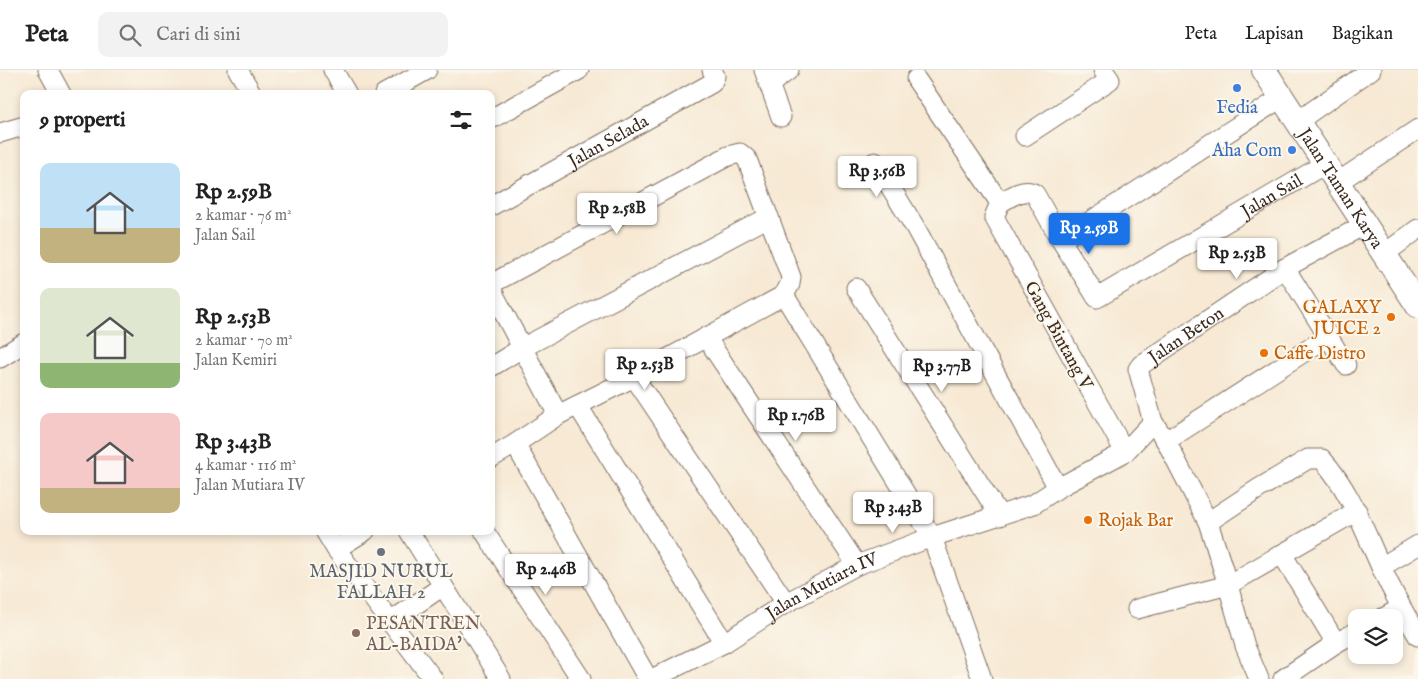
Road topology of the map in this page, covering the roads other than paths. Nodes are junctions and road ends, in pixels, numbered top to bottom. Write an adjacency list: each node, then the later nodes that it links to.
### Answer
1 (48, 70): 13 (street)
2 (238, 70): 14 (street)
3 (333, 70): 15 (street)
4 (425, 70): 16 (street)
5 (579, 70): 18 (street)
6 (712, 70): 27 (street, Jalan Selada)
7 (789, 70): 11 (street)
8 (1103, 70): 24 (street)
9 (1264, 70): 17 (street, Jalan Taman Karya)
10 (1371, 70): 20 (street)
11 (767, 77): 19 (street)
12 (916, 79): 28 (street, Gang Bintang V)
13 (59, 90)
14 (250, 90)
15 (345, 90)
16 (391, 90)
17 (1281, 98): 20 (street, Jalan Taman Karya); 32 (street)
18 (495, 117)
19 (781, 117)
20 (1298, 121): 26 (street, Jalan Taman Karya)
21 (20, 127): 23 (street)
22 (1418, 129): 26 (street, Jalan Sail)
23 (0, 133)
24 (1024, 136)
25 (875, 162): 55 (street)
26 (1332, 173): 30 (street, Jalan Taman Karya); 32 (street, Jalan Sail)
27 (495, 204)
28 (997, 210): 32 (street); 53 (street, Gang Bintang V)
29 (768, 216): 35 (street); 37 (street); 43 (street)
30 (1364, 225): 33 (street, Jalan Taman Karya); 34 (street, Jalan Beton)
31 (1418, 229): 33 (street)
32 (1059, 237)
33 (1383, 255): 39 (street, Jalan Taman Karya)
34 (1285, 268): 40 (street); 50 (street, Jalan Beton)
35 (495, 282)
36 (856, 288): 57 (street)
37 (784, 295): 41 (street); 63 (street)
38 (495, 297): 43 (street)
39 (1418, 306)
40 (1329, 336): 46 (street); 51 (street)
41 (706, 337): 47 (street); 67 (street)
42 (20, 346): 44 (street)
43 (522, 348): 45 (street); 49 (street)
44 (0, 358)
45 (495, 365)
46 (1346, 365)
47 (634, 377): 48 (street); 71 (street)
48 (578, 406): 49 (street); 77 (street)
49 (558, 415): 52 (street)
50 (1153, 422): 51 (street); 53 (street, Jalan Mutiara IV)
51 (1166, 441): 58 (street)
52 (515, 444): 54 (street); 82 (street)
53 (1124, 452): 55 (street, Jalan Mutiara IV)
54 (495, 456)
55 (1058, 488): 57 (street, Jalan Mutiara IV)
56 (1357, 511): 58 (street); 66 (street); 68 (street)
57 (1000, 516): 63 (street, Jalan Mutiara IV)
58 (1208, 522): 69 (street)
59 (328, 535): 65 (street)
60 (359, 535): 65 (street)
61 (411, 535): 70 (street)
62 (487, 535): 81 (street)
63 (932, 537): 67 (street, Jalan Mutiara IV); 84 (street)
64 (1418, 545): 68 (street)
65 (336, 549): 74 (street)
66 (1282, 554): 69 (street); 78 (street)
67 (857, 566): 71 (street, Jalan Mutiara IV)
68 (1381, 567): 72 (street)
69 (1228, 585): 73 (street); 85 (street)
70 (443, 586): 74 (street); 80 (street)
71 (786, 604): 77 (street, Jalan Mutiara IV)
72 (1401, 608): 76 (street)
73 (1137, 609)
74 (390, 622): 79 (street)
75 (1348, 636): 78 (street)
76 (1418, 636)
77 (724, 643): 83 (street, Jalan Mutiara IV)
78 (1336, 643): 86 (street)
79 (433, 679)
80 (501, 679)
81 (581, 679)
82 (648, 679)
83 (652, 679)
84 (982, 679)
85 (1260, 679)
86 (1283, 679)

